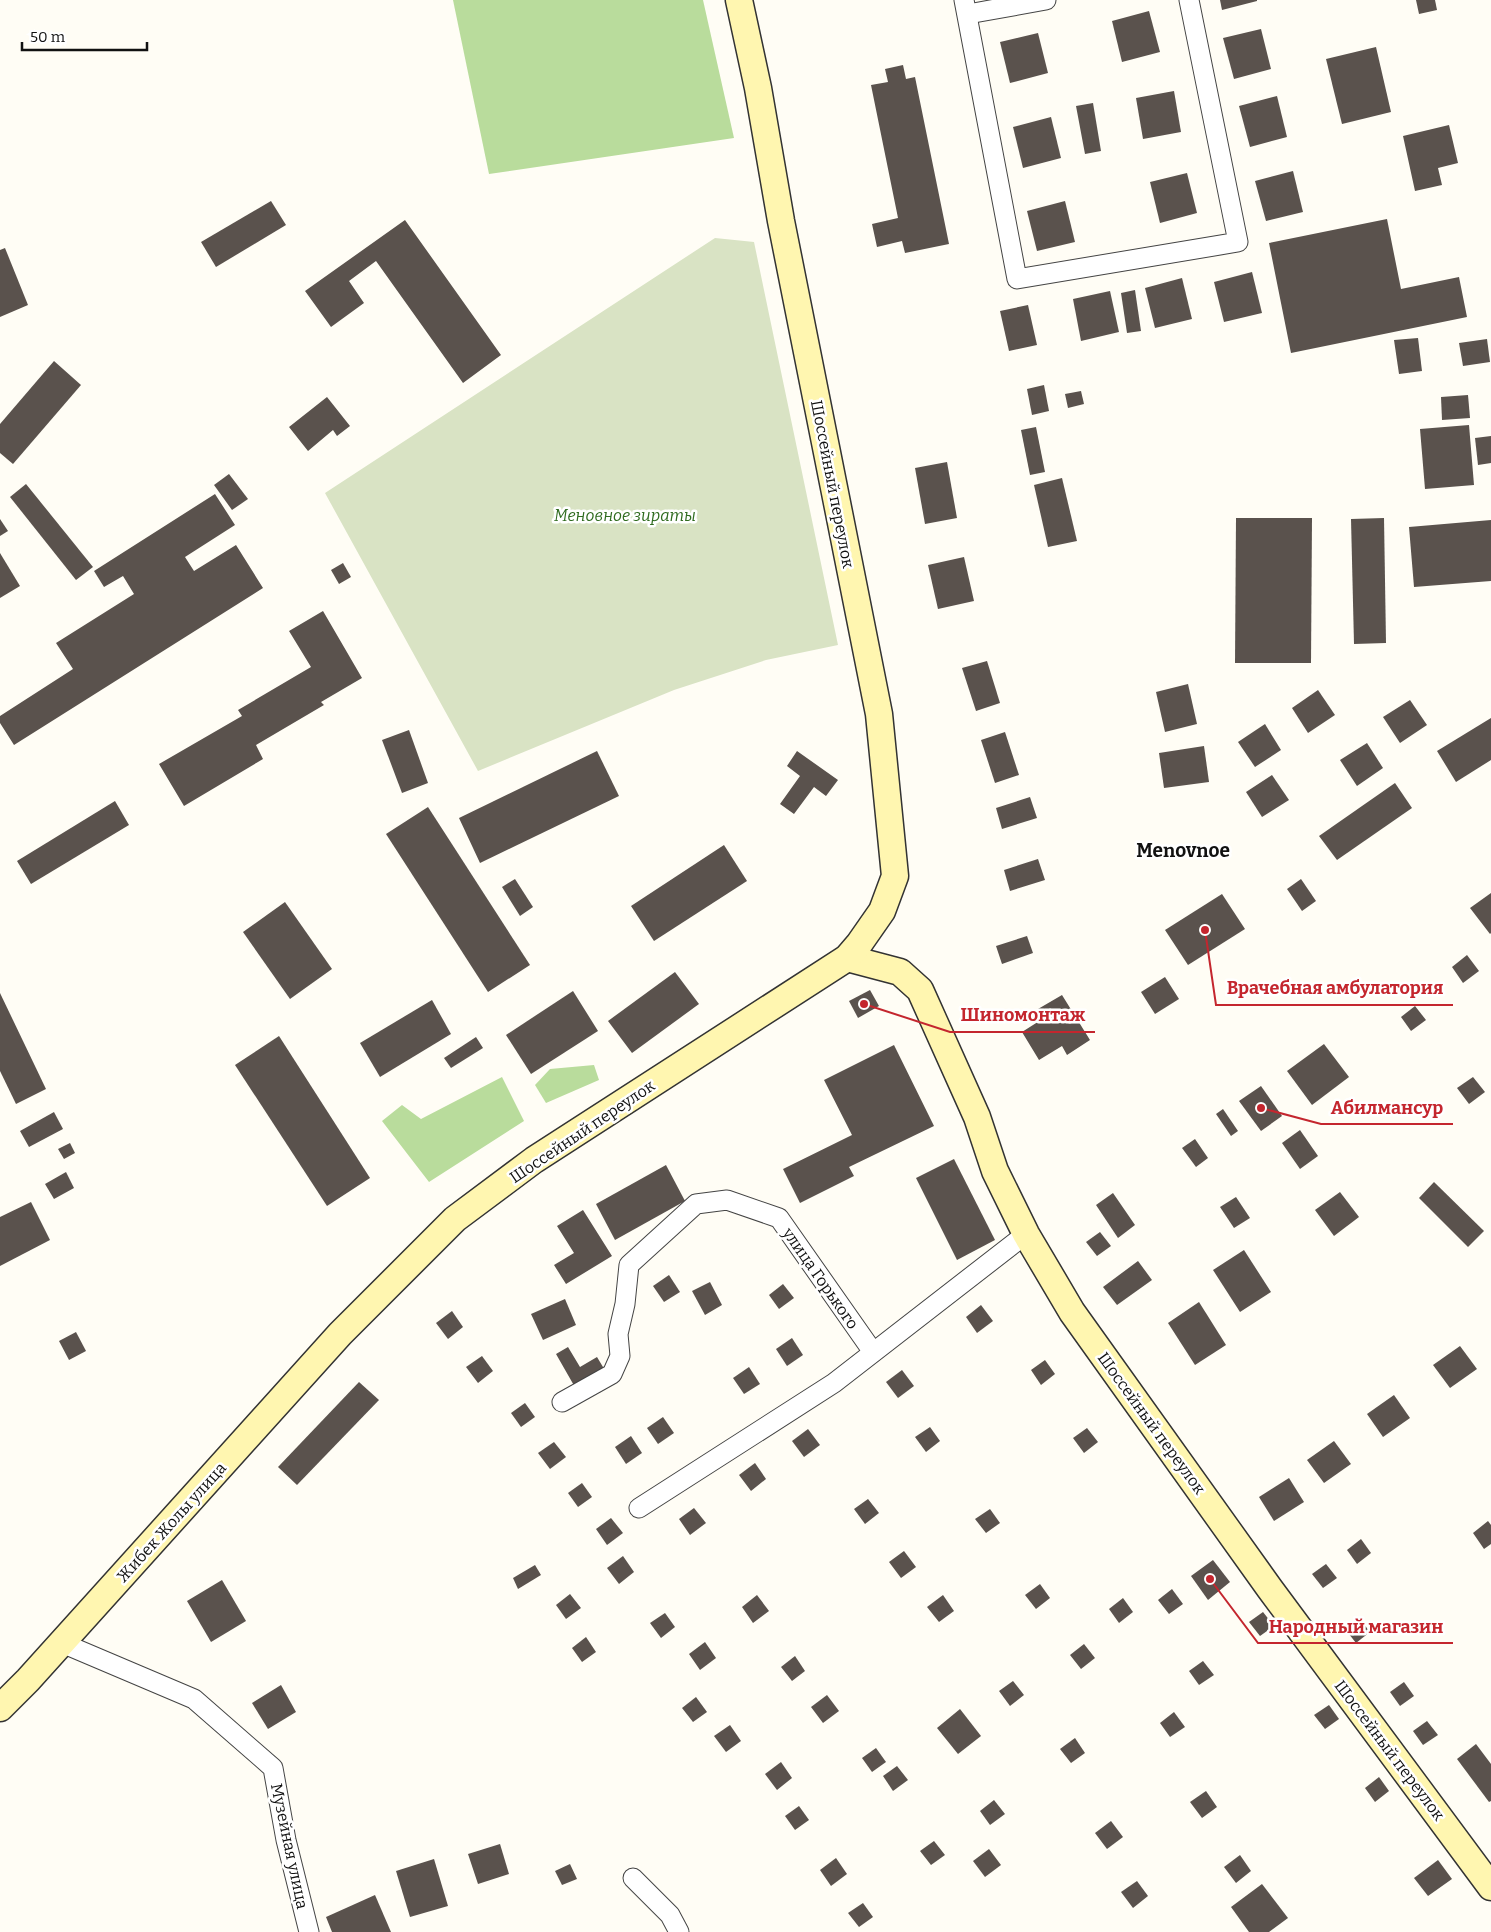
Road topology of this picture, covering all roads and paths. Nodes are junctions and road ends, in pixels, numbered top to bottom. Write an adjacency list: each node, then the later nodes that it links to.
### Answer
1 (739, 0): 5 (main road, Шоссейный переулок)
2 (1046, 0): 4 (street)
3 (1189, 0): 4 (street)
4 (966, 7)
5 (847, 958): 6 (main road, Шоссейный переулок); 7 (main road, Шоссейный переулок)
6 (1026, 1234): 8 (street); 14 (main road, Шоссейный переулок)
7 (340, 1334): 11 (main road, Жибек Жолы улица)
8 (873, 1352): 9 (street, улица Горького); 10 (street)
9 (562, 1402)
10 (639, 1508)
11 (62, 1643): 12 (main road, Жибек Жолы улица); 15 (street, Музейная улица)
12 (0, 1708)
13 (632, 1878): 16 (street)
14 (1491, 1887)
15 (309, 1932)
16 (679, 1932)

